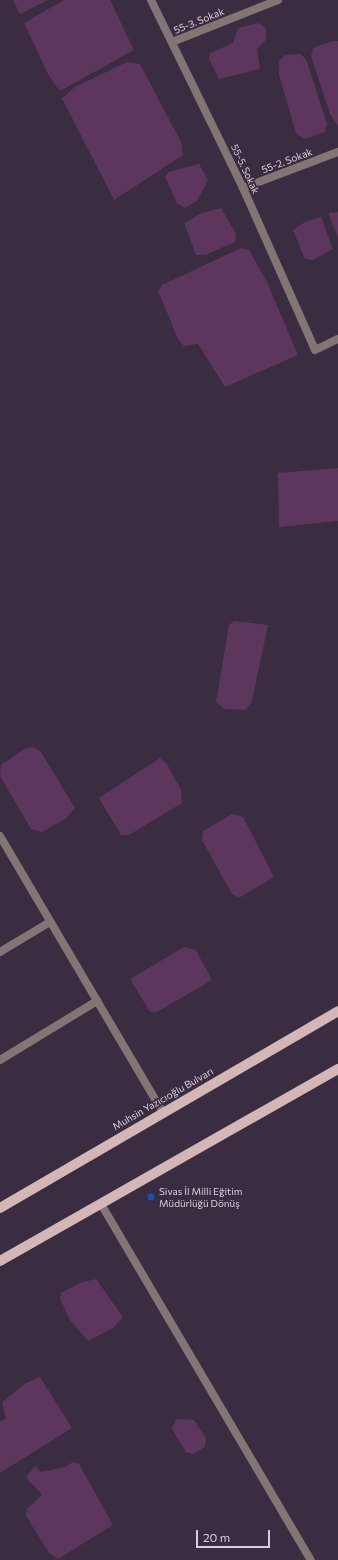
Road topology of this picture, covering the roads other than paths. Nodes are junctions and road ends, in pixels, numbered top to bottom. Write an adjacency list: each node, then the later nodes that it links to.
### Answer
1 (151, 0): 3 (street, 55-5. Sokak)
2 (278, 0): 3 (street, 55-3. Sokak)
3 (172, 42): 5 (street, 55-5. Sokak)
4 (338, 152): 5 (street, 55-2. Sokak)
5 (243, 188): 6 (street, 55-5. Sokak)
6 (338, 339)
7 (0, 836): 8 (street)
8 (50, 922): 9 (street); 10 (street)
9 (0, 952)
10 (97, 1001): 12 (street); 14 (street)
11 (338, 1011): 14 (main road, Muhsin Yazıcıoğlu Bulvarı)
12 (0, 1060)
13 (338, 1069): 15 (main road)
14 (163, 1112): 16 (main road, Muhsin Yazıcıoğlu Bulvarı)
15 (101, 1204): 17 (main road); 18 (street)
16 (0, 1208)
17 (0, 1261)
18 (311, 1560)

